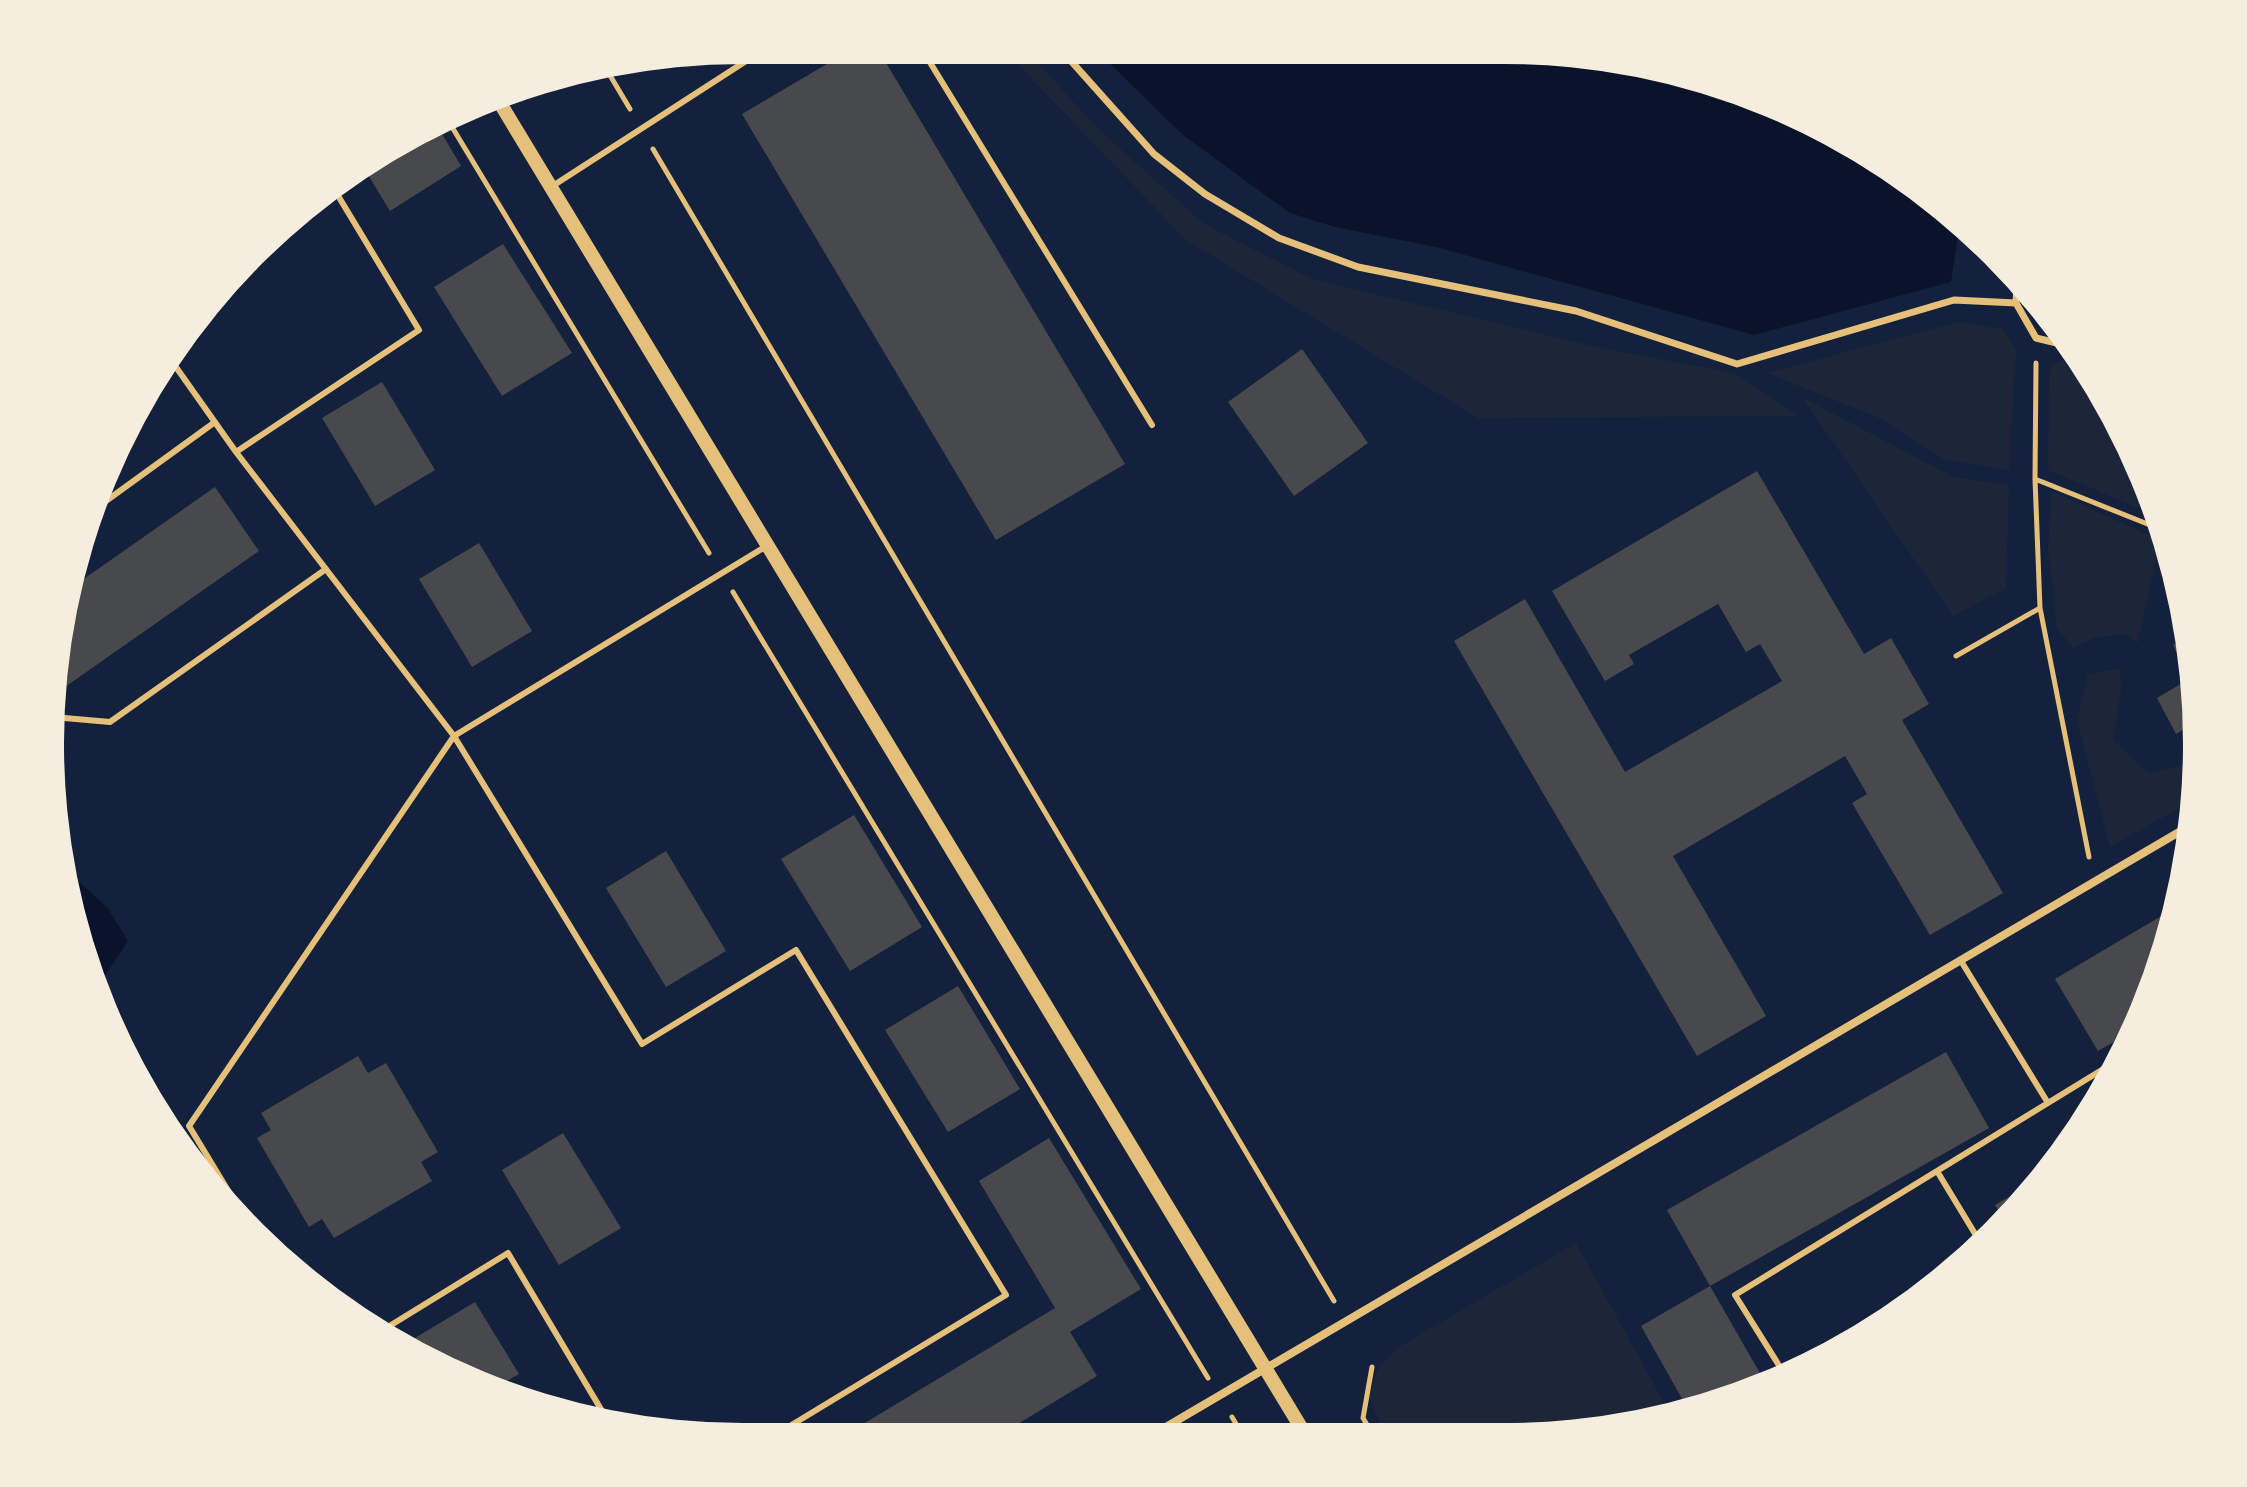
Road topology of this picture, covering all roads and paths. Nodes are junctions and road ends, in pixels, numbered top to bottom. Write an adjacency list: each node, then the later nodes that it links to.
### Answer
1 (741, 64): 7 (lane)
2 (931, 64): 16 (lane)
3 (1074, 64): 11 (street)
4 (611, 77): 7 (path)
5 (503, 108): 8 (street)
6 (453, 129): 23 (path)
7 (641, 129): 8 (lane); 36 (path)
8 (551, 187): 21 (street)
9 (339, 198): 17 (lane)
10 (2016, 298): 11 (street)
11 (2016, 303): 12 (street)
12 (2036, 338): 13 (street); 18 (path)
13 (2051, 342)
14 (177, 369): 15 (lane)
15 (215, 422): 17 (lane); 19 (lane)
16 (1152, 425)
17 (236, 452): 22 (lane)
18 (2035, 479): 20 (path); 24 (path)
19 (110, 498)
20 (2146, 524)
21 (768, 545): 23 (lane); 40 (street)
22 (326, 569): 26 (lane); 27 (lane)
23 (722, 574): 27 (lane); 41 (path)
24 (2040, 608): 25 (path); 29 (path)
25 (1956, 656)
26 (65, 718)
27 (454, 736): 34 (lane); 43 (lane)
28 (2177, 834): 29 (street)
29 (2094, 883): 30 (street)
30 (1961, 961): 32 (lane); 36 (street)
31 (2098, 1072): 32 (lane)
32 (2048, 1103): 33 (lane)
33 (1937, 1171): 35 (lane); 38 (lane)
34 (218, 1174)
35 (1974, 1233)
36 (1346, 1323): 40 (street)
37 (392, 1324): 42 (lane)
38 (1778, 1365)
39 (1372, 1367): 47 (path)
40 (1266, 1369): 41 (street); 46 (street)
41 (1219, 1396): 44 (street); 45 (path)
42 (600, 1407)
43 (796, 1422)
44 (1173, 1423)
45 (1235, 1423)
46 (1298, 1423)
47 (1366, 1423)

